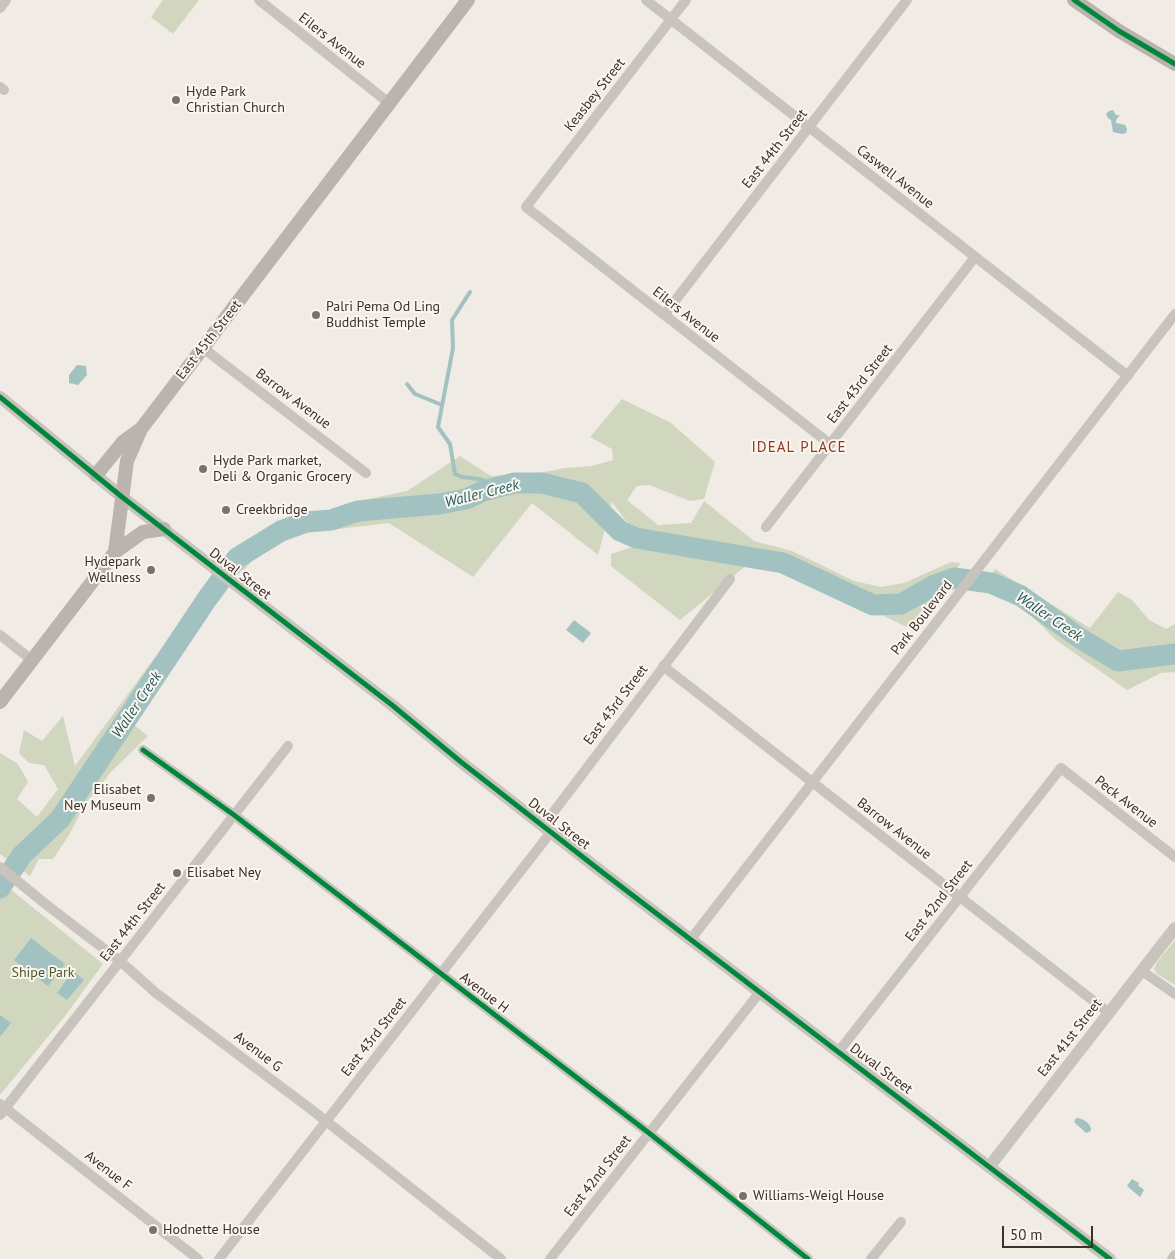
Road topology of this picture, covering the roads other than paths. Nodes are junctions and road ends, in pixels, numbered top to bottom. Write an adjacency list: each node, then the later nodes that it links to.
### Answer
1 (6, 0): 8 (street)
2 (258, 0): 11 (street, Eilers Avenue)
3 (468, 0): 11 (main road, East 45th Street)
4 (646, 0): 9 (street, Caswell Avenue)
5 (686, 0): 9 (street, Keasbey Street)
6 (908, 0): 12 (street, East 44th Street)
7 (1080, 2): 10 (main road)
8 (0, 8)
9 (671, 19): 12 (street, Caswell Avenue); 13 (street, Keasbey Street)
10 (1175, 64)
11 (389, 103): 17 (main road, East 45th Street)
12 (809, 127): 14 (street, Caswell Avenue); 16 (street, East 44th Street)
13 (526, 207): 16 (street, Eilers Avenue)
14 (975, 257): 18 (street, Caswell Avenue); 21 (street, East 43rd Street)
15 (1175, 314): 18 (street, Park Boulevard)
16 (664, 315): 21 (street, Eilers Avenue)
17 (203, 348): 20 (main road, East 45th Street); 22 (street, Barrow Avenue)
18 (1128, 376): 36 (street, Park Boulevard)
19 (0, 397): 23 (street, Duval Street)
20 (141, 429): 23 (main road); 24 (main road, East 45th Street)
21 (830, 444): 25 (street, East 43rd Street)
22 (366, 473)
23 (96, 475): 24 (street, Duval Street)
24 (122, 497): 26 (street, Duval Street); 27 (main road, East 45th Street)
25 (766, 528)
26 (164, 529): 27 (main road); 38 (street, Duval Street)
27 (115, 552): 30 (main road, East 45th Street)
28 (730, 579): 31 (street, East 43rd Street)
29 (0, 635): 30 (street)
30 (33, 661): 32 (main road, East 45th Street)
31 (663, 666): 36 (street, Barrow Avenue); 38 (street, East 43rd Street)
32 (0, 702)
33 (288, 746): 37 (street, East 44th Street)
34 (144, 750): 37 (street, Avenue H)
35 (1060, 768): 39 (street, Peck Avenue); 41 (street, East 42nd Street)
36 (812, 783): 41 (street, Barrow Avenue); 43 (street, Park Boulevard)
37 (234, 815): 44 (street, East 44th Street); 46 (street, Avenue H)
38 (547, 829): 43 (street, Duval Street); 46 (street, East 43rd Street)
39 (1175, 857)
40 (0, 867): 44 (street, Avenue G)
41 (960, 897): 49 (street, Barrow Avenue); 50 (street, East 42nd Street)
42 (1175, 928): 45 (street, East 41st Street)
43 (691, 939): 47 (street, Duval Street)
44 (120, 961): 51 (street, East 44th Street); 52 (street, Avenue G)
45 (1142, 970): 48 (street); 49 (street, East 41st Street)
46 (440, 974): 52 (street, East 43rd Street); 53 (street, Avenue H)
47 (760, 992): 50 (street, Duval Street); 53 (street, East 42nd Street)
48 (1175, 994)
49 (1109, 1013): 54 (street, East 41st Street)
50 (839, 1051): 54 (street, Duval Street)
51 (2, 1109): 57 (street, Avenue F)
52 (326, 1121): 58 (street, East 43rd Street); 59 (street, Avenue G)
53 (649, 1133): 60 (street, East 42nd Street); 61 (street, Avenue H)
54 (989, 1166): 63 (street, Duval Street)
55 (901, 1222): 62 (street)
56 (1175, 1255): 64 (street)
57 (198, 1259)
58 (219, 1259)
59 (501, 1259)
60 (550, 1259)
61 (808, 1259)
62 (871, 1259)
63 (1110, 1259)
64 (1172, 1259)

